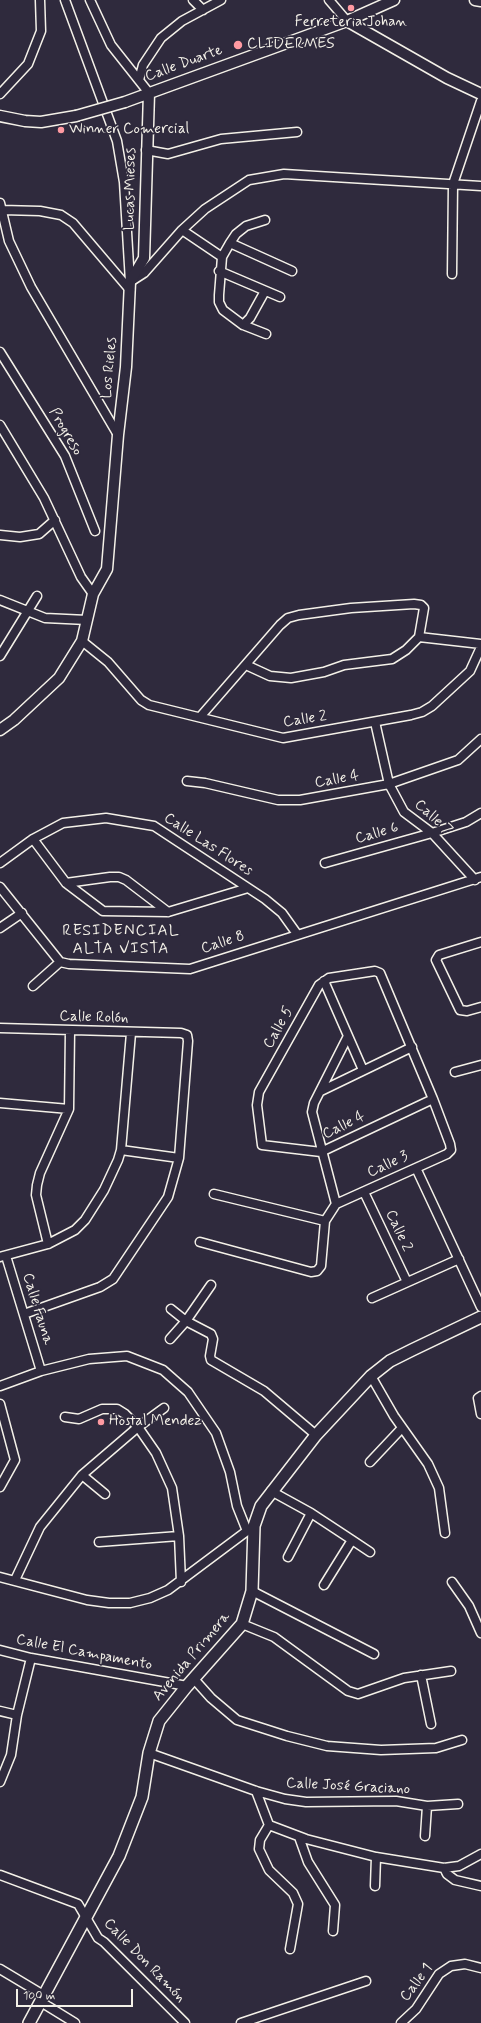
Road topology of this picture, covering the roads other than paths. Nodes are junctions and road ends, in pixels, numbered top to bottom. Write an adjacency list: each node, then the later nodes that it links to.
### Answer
1 (40, 0): 14 (street)
2 (65, 0): 30 (street, Los Rieles)
3 (90, 0): 12 (street)
4 (194, 0): 10 (street)
5 (221, 0): 10 (street)
6 (328, 0): 11 (street)
7 (394, 0): 11 (street, Calle Duarte)
8 (475, 0): 9 (street)
9 (481, 1)
10 (203, 10): 12 (street)
11 (347, 21): 13 (street, Calle Duarte); 15 (street)
12 (138, 80): 13 (street)
13 (149, 93): 17 (street, Calle Duarte, bridge); 19 (street, Lucas Mieses)
14 (0, 94)
15 (481, 94)
16 (481, 101): 20 (street)
17 (0, 116)
18 (297, 132): 19 (street)
19 (146, 150): 30 (street, Lucas Mieses)
20 (453, 184): 21 (street); 24 (street); 29 (street)
21 (481, 186)
22 (1, 207): 30 (street); 37 (street)
23 (264, 220): 25 (street)
24 (182, 230): 26 (street); 30 (street)
25 (230, 243): 26 (street); 28 (street)
26 (222, 257): 27 (street)
27 (219, 271): 31 (street); 33 (street)
28 (292, 271)
29 (452, 274)
30 (130, 286): 37 (street, Los Rieles)
31 (265, 291): 32 (street); 33 (street)
32 (280, 297)
33 (243, 325): 34 (street)
34 (266, 334)
35 (0, 352): 39 (street, Progreso)
36 (0, 425): 38 (street)
37 (118, 436): 41 (street, Los Rieles)
38 (56, 520): 40 (street); 41 (street)
39 (95, 531)
40 (0, 535)
41 (93, 594): 45 (street, Los Rieles)
42 (37, 596): 44 (street)
43 (0, 600): 44 (street)
44 (28, 611): 45 (street); 49 (street)
45 (87, 620): 47 (street, Los Rieles)
46 (419, 637): 48 (street); 50 (street); 50 (street)
47 (82, 641): 51 (street, Calle 2); 53 (street, Los Rieles)
48 (481, 645): 52 (street, Calle 2)
49 (0, 656)
50 (246, 665): 51 (street)
51 (200, 717): 52 (street, Calle 2)
52 (375, 722): 56 (street, Calle 7)
53 (0, 730)
54 (481, 739): 56 (street, Calle 4)
55 (187, 781): 56 (street, Calle 4)
56 (389, 784): 58 (street, Calle 7)
57 (481, 813): 58 (street, Calle 6)
58 (432, 833): 61 (street, Calle 6); 62 (street, Calle 7)
59 (33, 839): 60 (street, Calle Las Flores); 63 (street); 65 (street, Calle Las Flores)
60 (0, 863)
61 (325, 863)
62 (478, 879): 69 (street, Calle 8)
63 (66, 883): 66 (street); 66 (street)
64 (0, 887): 67 (street)
65 (248, 888): 66 (street); 69 (street, Calle Las Flores)
66 (168, 912)
67 (22, 913): 68 (street); 71 (street)
68 (0, 928)
69 (298, 934): 71 (street, Calle 8)
70 (481, 942): 74 (street)
71 (60, 962): 73 (street)
72 (324, 981): 78 (street); 79 (street); 87 (street, Calle 5)
73 (33, 986)
74 (481, 1007)
75 (0, 1028): 76 (street, Calle Rolón)
76 (70, 1031): 77 (street, Calle Rolón); 86 (street)
77 (131, 1033): 88 (street); 90 (street, Calle Rolón)
78 (348, 1036): 81 (street); 83 (street)
79 (412, 1047): 81 (street); 84 (street)
80 (481, 1065): 82 (street)
81 (363, 1070): 83 (street)
82 (455, 1072)
83 (321, 1090): 89 (street)
84 (433, 1099): 89 (street, Calle 4); 91 (street, Calle 3)
85 (0, 1103): 86 (street)
86 (68, 1109): 97 (street)
87 (262, 1145): 89 (street, Calle 4)
88 (121, 1150): 90 (street); 97 (street)
89 (321, 1152): 94 (street)
90 (178, 1158): 105 (street)
91 (416, 1168): 92 (street, Calle 3); 99 (street)
92 (364, 1192): 94 (street, Calle 3); 100 (street, Calle 2)
93 (214, 1194): 95 (street)
94 (336, 1204): 95 (street)
95 (325, 1221): 96 (street)
96 (200, 1242)
97 (48, 1244): 98 (street)
98 (3, 1256): 105 (street, Calle Fauna)
99 (459, 1259): 100 (street); 103 (street)
100 (407, 1282): 102 (street)
101 (211, 1285): 107 (street)
102 (372, 1298)
103 (481, 1307)
104 (171, 1309): 107 (street)
105 (24, 1314): 109 (street, Calle Fauna)
106 (481, 1318): 110 (main road, Avenida Primera)
107 (186, 1321): 108 (street); 119 (street)
108 (170, 1339)
109 (41, 1371): 111 (street); 126 (street)
110 (371, 1376): 118 (street); 119 (main road, Avenida Primera)
111 (0, 1386)
112 (481, 1396): 115 (street)
113 (0, 1404): 122 (street)
114 (164, 1408): 117 (street)
115 (481, 1414)
116 (65, 1417): 117 (street)
117 (138, 1427): 121 (street); 128 (street)
118 (402, 1428): 120 (street); 127 (street)
119 (316, 1435): 123 (main road, Avenida Primera)
120 (370, 1462)
121 (82, 1475): 124 (street); 134 (street)
122 (0, 1487)
123 (271, 1492): 125 (street); 126 (main road, Avenida Primera)
124 (105, 1494)
125 (311, 1513): 129 (street); 132 (street)
126 (250, 1529): 135 (street); 138 (main road, Avenida Primera)
127 (445, 1533)
128 (179, 1536): 130 (street); 135 (street)
129 (352, 1540): 131 (street); 137 (street)
130 (99, 1542)
131 (370, 1552)
132 (288, 1557)
133 (0, 1577): 134 (street)
134 (15, 1580): 135 (street)
135 (181, 1582)
136 (452, 1582): 140 (street)
137 (324, 1585)
138 (252, 1591): 139 (main road, Avenida Primera); 142 (street)
139 (242, 1624): 145 (street); 146 (main road, Avenida Primera)
140 (481, 1633)
141 (0, 1650): 143 (street, Calle El Campamento)
142 (374, 1654)
143 (30, 1658): 146 (street, Calle El Campamento); 148 (street)
144 (450, 1671): 145 (street)
145 (421, 1675): 149 (street)
146 (190, 1683): 150 (street); 151 (main road, Avenida Primera)
147 (0, 1711): 148 (street)
148 (17, 1715): 152 (street)
149 (431, 1724)
150 (462, 1740)
151 (148, 1753): 153 (street, Calle José Graciano); 165 (main road, Avenida Primera)
152 (1, 1780)
153 (256, 1791): 155 (street, Calle José Graciano); 156 (street)
154 (458, 1804): 155 (street, Calle José Graciano)
155 (428, 1806): 157 (street)
156 (269, 1825): 158 (street); 167 (street)
157 (426, 1836)
158 (299, 1837): 160 (street); 166 (street)
159 (481, 1855): 161 (street)
160 (376, 1857): 161 (street); 163 (street)
161 (444, 1868): 164 (street)
162 (0, 1875): 165 (street, Calle Don Ramón)
163 (374, 1886)
164 (481, 1886)
165 (86, 1916): 171 (main road, Avenida Primera); 174 (street, Calle Don Ramón)
166 (333, 1931)
167 (290, 1949)
168 (481, 1968): 176 (street, Calle 1)
169 (0, 1969): 171 (street)
170 (366, 1981): 175 (street)
171 (43, 1999): 172 (main road, Avenida Primera); 173 (street)
172 (29, 2023)
173 (75, 2023)
174 (185, 2023)
175 (241, 2023)
176 (401, 2023)

